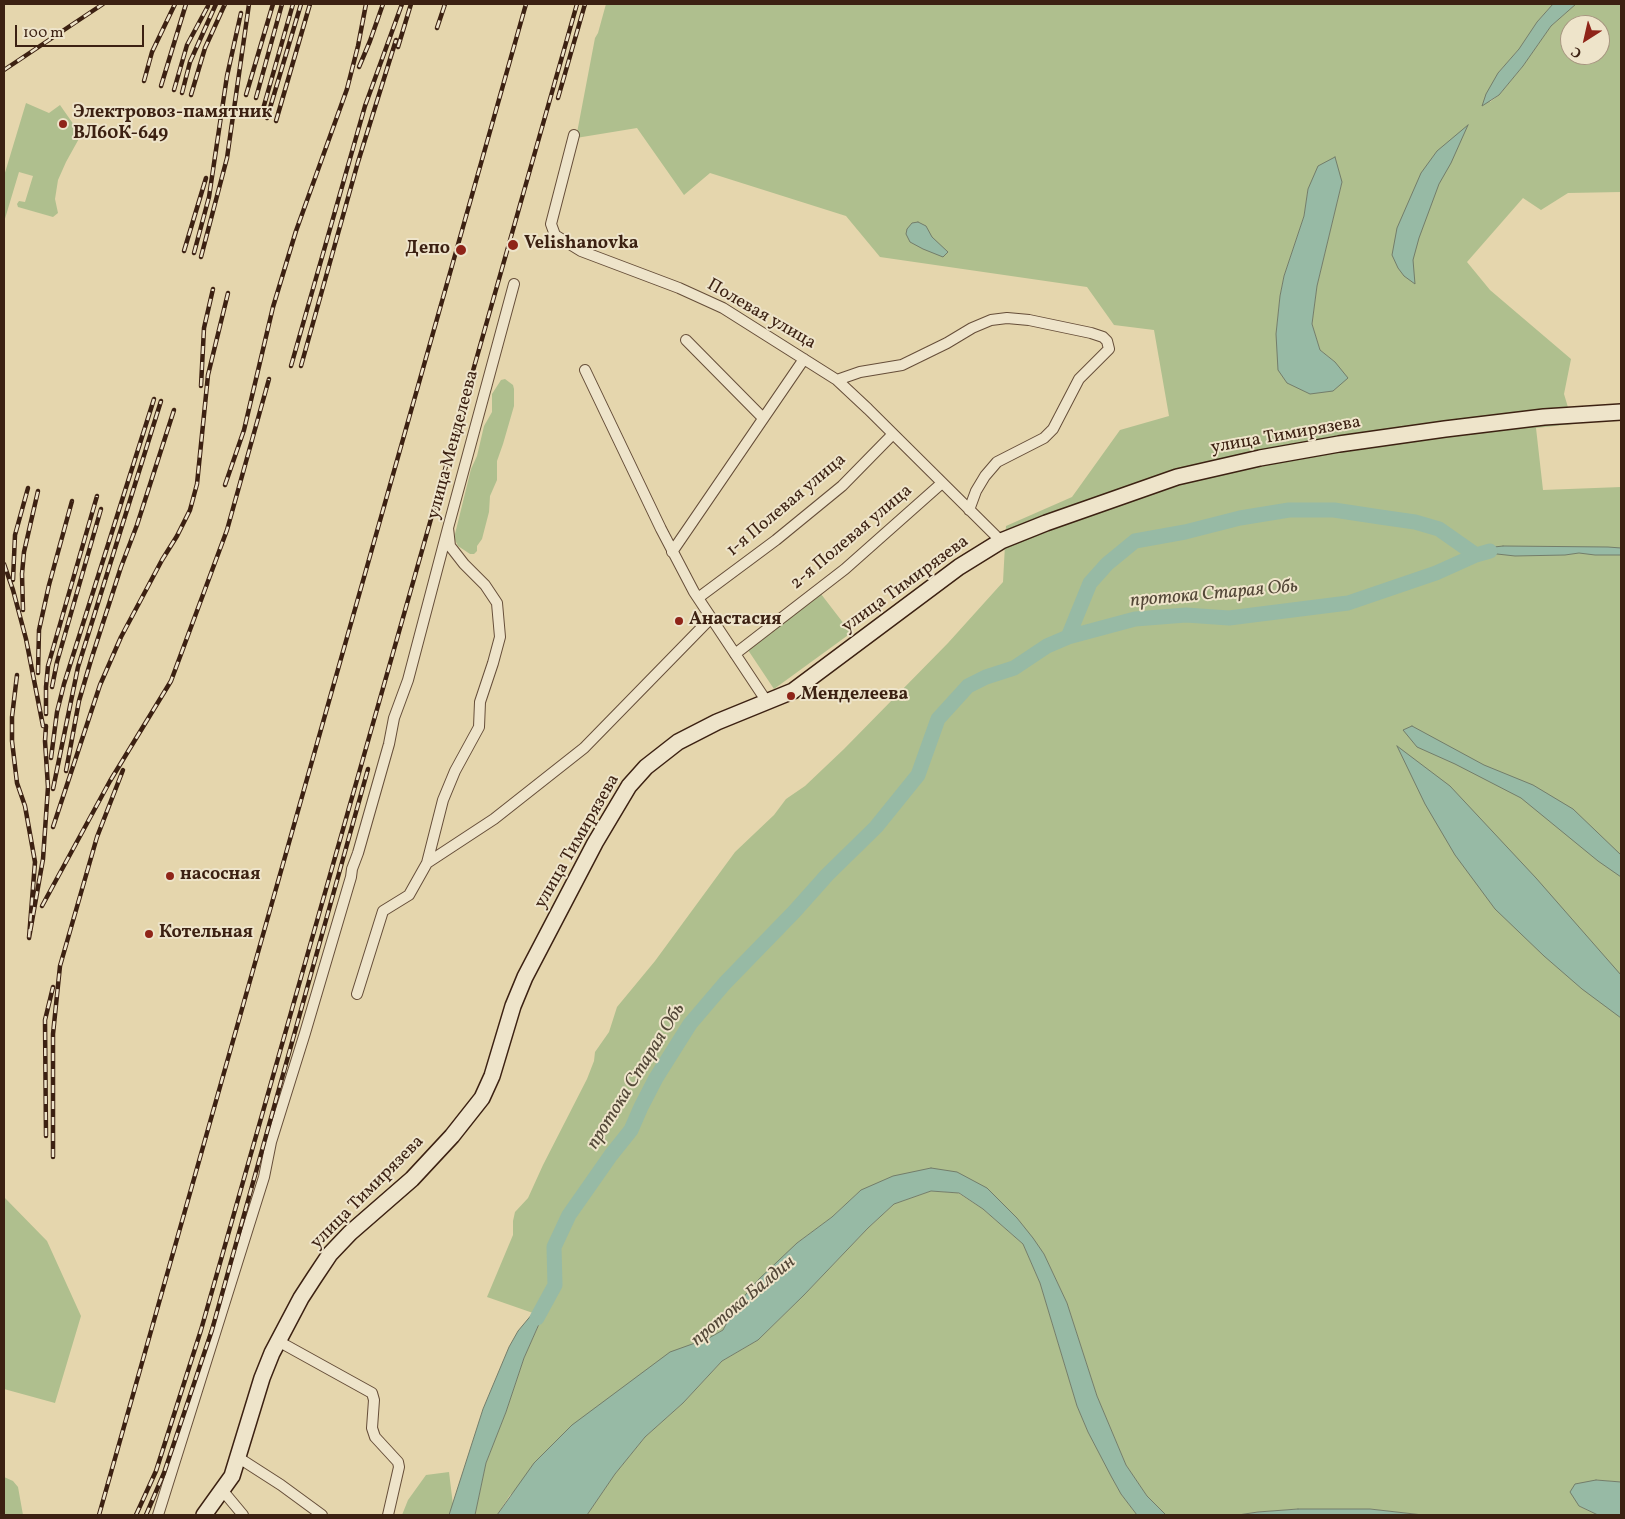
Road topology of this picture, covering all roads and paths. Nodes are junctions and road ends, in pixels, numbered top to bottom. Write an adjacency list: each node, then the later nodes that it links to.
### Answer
1 (574, 135): 4 (street, Полевая улица)
2 (514, 284): 12 (street, улица Менделеева)
3 (686, 340): 8 (street)
4 (804, 359): 6 (street, Полевая улица); 8 (street)
5 (585, 370): 14 (street)
6 (837, 380): 9 (street, Полевая улица); 11 (street)
7 (1621, 412): 13 (street, улица Тимирязева)
8 (763, 418): 14 (street)
9 (893, 434): 10 (street, Полевая улица); 15 (street, 1-я Полевая улица)
10 (942, 483): 11 (street, Полевая улица); 17 (street, 2-я Полевая улица)
11 (969, 510): 13 (street, Полевая улица)
12 (448, 528): 19 (street, улица Менделеева); 24 (street)
13 (1001, 541): 18 (street, улица Тимирязева)
14 (672, 552): 15 (street)
15 (698, 598): 16 (street)
16 (711, 618): 17 (street); 19 (street, улица Менделеева)
17 (735, 654): 18 (street)
18 (767, 702): 21 (street, улица Тимирязева)
19 (427, 863): 20 (street, улица Менделеева)
20 (358, 994)
21 (278, 1342): 22 (street, улица Тимирязева); 28 (street)
22 (239, 1458): 23 (street, улица Тимирязева); 27 (street)
23 (223, 1491): 25 (street, улица Тимирязева); 26 (street)
24 (158, 1515)
25 (204, 1515)
26 (243, 1515)
27 (322, 1515)
28 (388, 1515)

